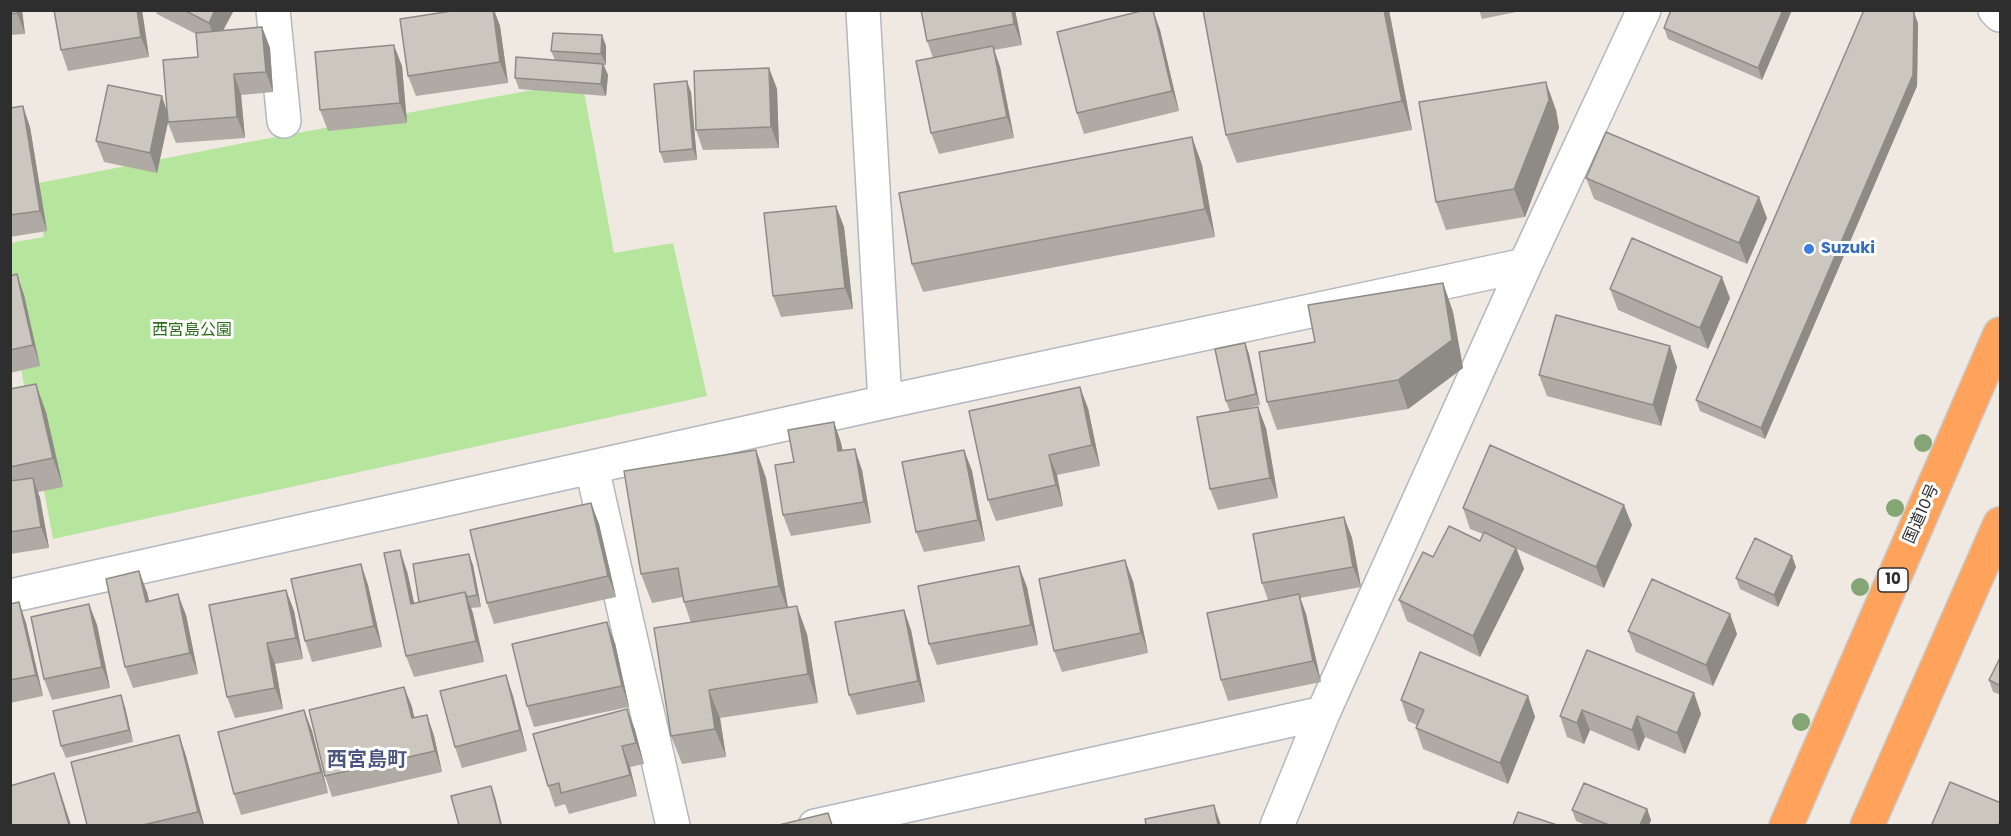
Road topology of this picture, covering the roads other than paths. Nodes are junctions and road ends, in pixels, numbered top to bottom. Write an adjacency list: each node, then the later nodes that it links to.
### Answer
1 (273, 10): 6 (street)
2 (863, 10): 9 (street)
3 (1644, 10): 7 (street)
4 (1995, 10): 5 (street)
5 (2001, 15)
6 (284, 121)
7 (1525, 265): 9 (street); 13 (street)
8 (2001, 334): 17 (highway, 国道10号 / 10)
9 (885, 402): 10 (street)
10 (592, 468): 12 (street); 14 (street)
11 (2001, 524): 18 (highway)
12 (10, 596)
13 (1323, 713): 15 (street); 16 (street)
14 (674, 825)
15 (815, 825)
16 (1277, 825)
17 (1786, 825)
18 (1867, 825)

